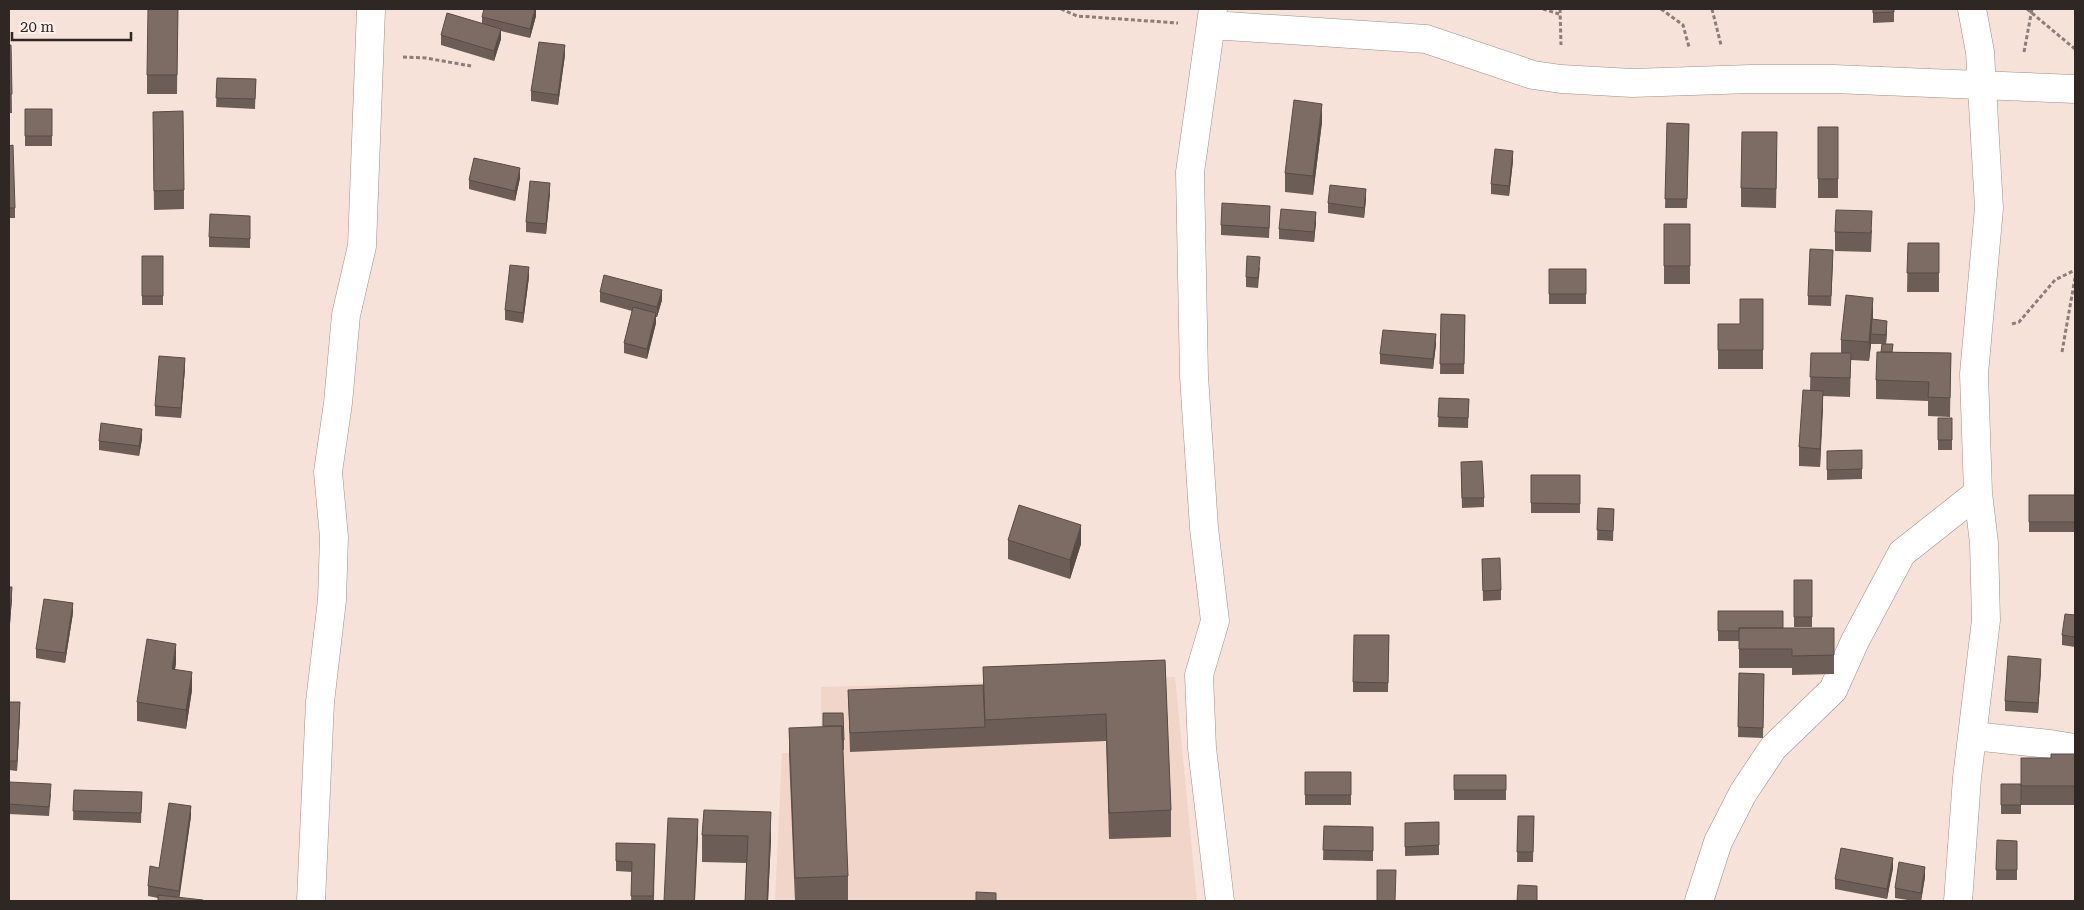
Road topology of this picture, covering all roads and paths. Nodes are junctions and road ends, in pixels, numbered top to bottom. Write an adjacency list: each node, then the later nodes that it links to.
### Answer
1 (371, 9): 11 (street)
2 (1061, 9): 9 (path)
3 (1543, 9): 8 (path)
4 (1661, 9): 13 (path)
5 (1972, 9): 14 (street)
6 (2027, 9): 7 (path)
7 (2032, 11): 10 (path); 15 (path)
8 (1559, 14)
9 (1212, 17): 13 (street); 25 (street)
10 (2075, 49)
11 (370, 56): 12 (path); 24 (street)
12 (471, 66)
13 (1695, 82): 14 (street)
14 (1982, 84): 15 (street); 19 (street)
15 (2023, 86): 16 (street)
16 (2075, 89)
17 (2075, 270): 19 (path)
18 (2075, 278): 20 (path)
19 (1976, 337): 21 (street)
20 (2062, 352)
21 (1978, 493): 22 (street); 26 (street)
22 (1973, 736): 23 (street); 27 (street)
23 (2075, 748)
24 (311, 901)
25 (1220, 901)
26 (1699, 901)
27 (1958, 901)

